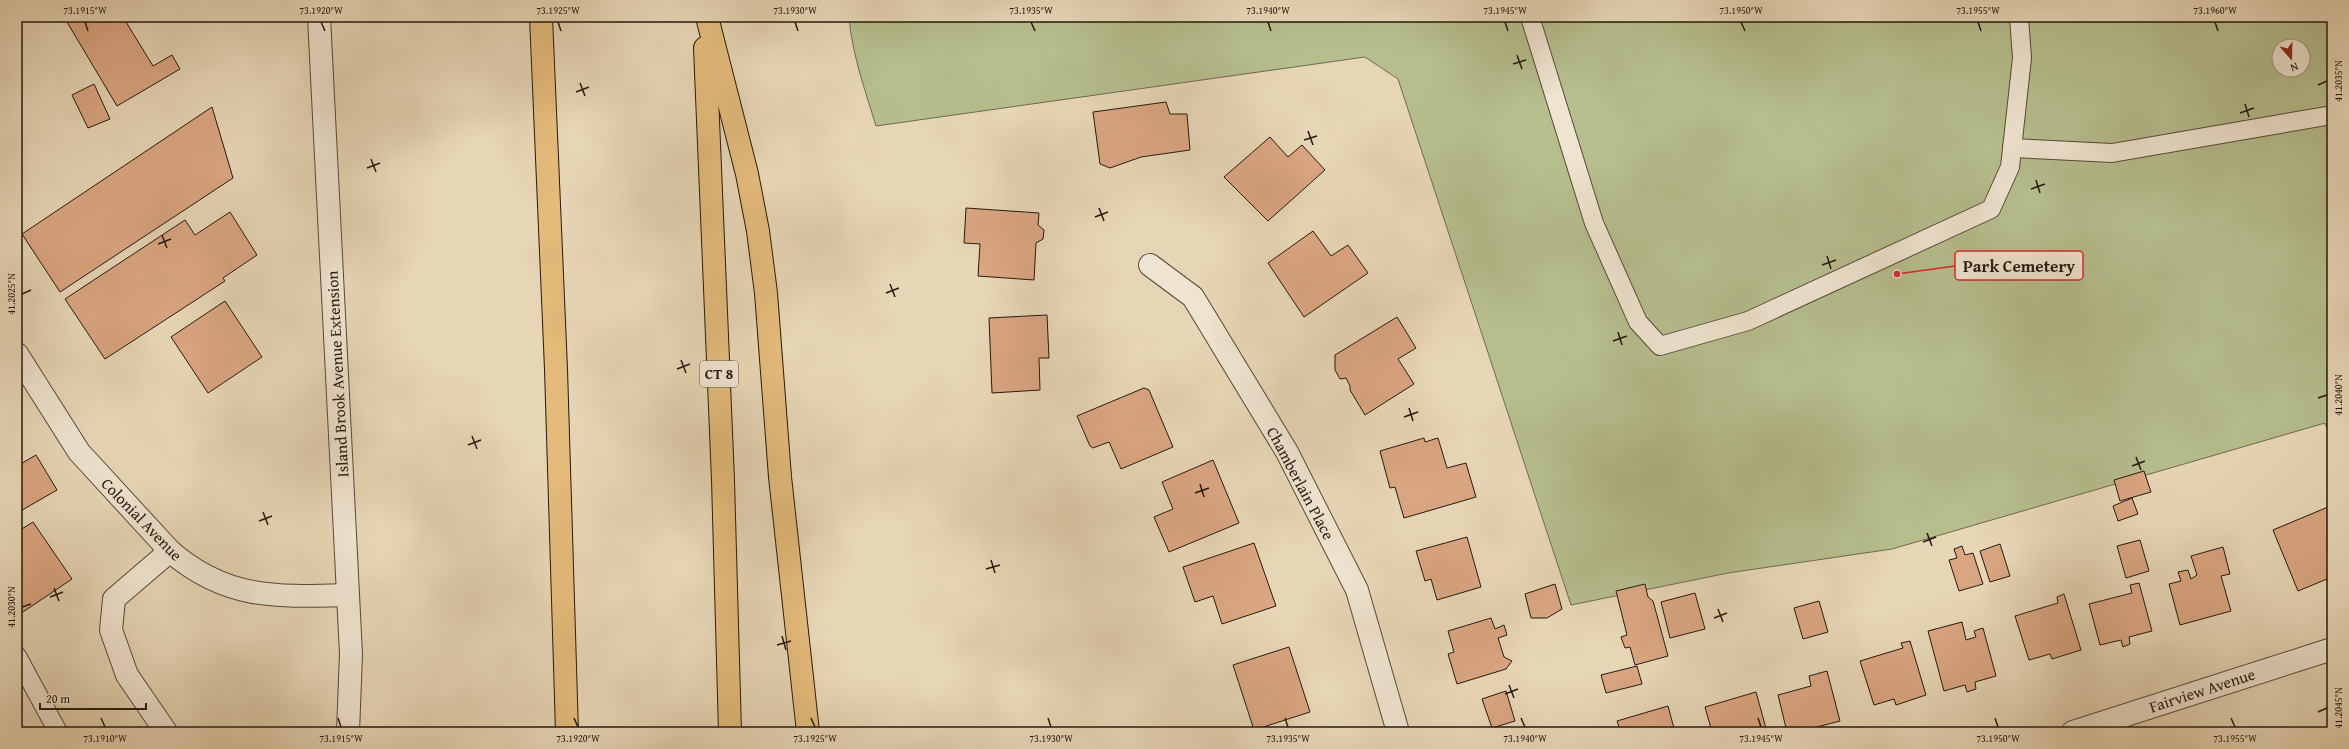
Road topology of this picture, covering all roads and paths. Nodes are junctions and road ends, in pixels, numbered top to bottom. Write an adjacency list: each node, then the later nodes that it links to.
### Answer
1 (319, 17): 12 (street, Island Brook Avenue Extension)
2 (541, 17): 18 (highway)
3 (704, 17): 19 (highway, CT 8)
4 (707, 17): 20 (highway)
5 (1530, 17): 8 (lane)
6 (2019, 17): 8 (lane)
7 (2332, 115): 8 (lane)
8 (2012, 148)
9 (1150, 265): 21 (street, Chamberlain Place)
10 (17, 354): 11 (street, Colonial Avenue)
11 (170, 551): 12 (street, Colonial Avenue); 16 (street)
12 (348, 595): 17 (street, Island Brook Avenue Extension)
13 (2332, 649): 22 (street, Fairview Avenue)
14 (17, 656): 15 (lane)
15 (58, 732)
16 (166, 732)
17 (348, 732)
18 (567, 732)
19 (730, 732)
20 (808, 732)
21 (1398, 732)
22 (2073, 732)

